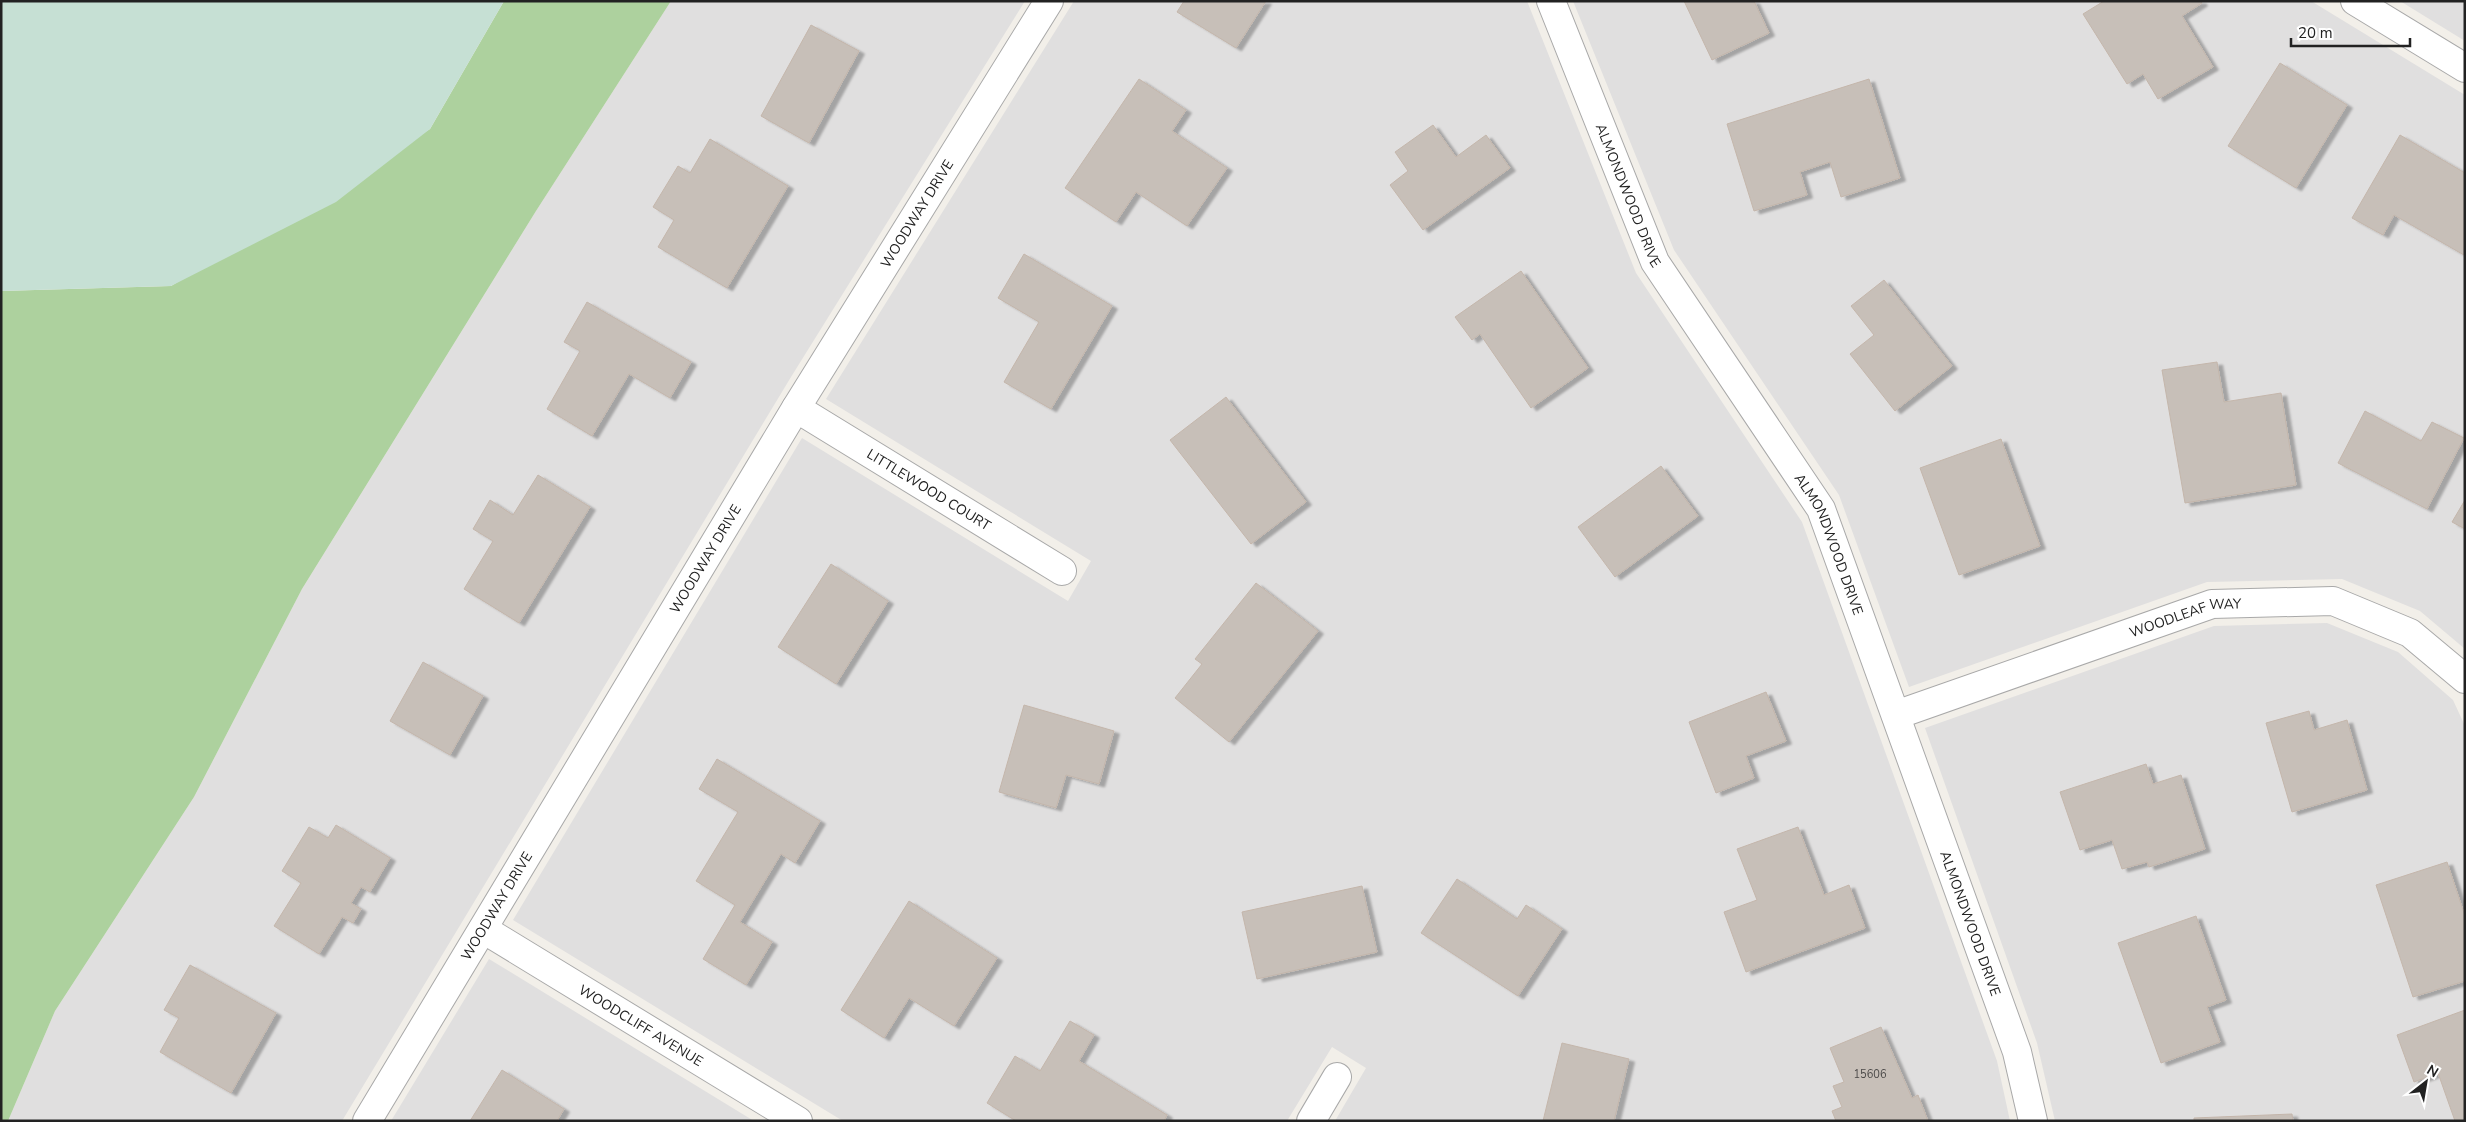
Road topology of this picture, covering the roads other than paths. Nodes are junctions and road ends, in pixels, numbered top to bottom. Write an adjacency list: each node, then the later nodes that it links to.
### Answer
1 (1049, 1): 5 (street, WOODWAY DRIVE)
2 (1551, 1): 8 (street, ALMONDWOOD DRIVE)
3 (2355, 1): 4 (street)
4 (2465, 68)
5 (796, 408): 6 (street, LITTLEWOOD COURT); 9 (street, WOODWAY DRIVE)
6 (1062, 571)
7 (2465, 679): 8 (street, WOODLEAF WAY)
8 (1896, 715): 14 (street, ALMONDWOOD DRIVE)
9 (483, 929): 11 (street, WOODWAY DRIVE); 12 (street, WOODCLIFF AVENUE)
10 (1337, 1077): 13 (street)
11 (367, 1121)
12 (798, 1121)
13 (1311, 1121)
14 (2032, 1121)

